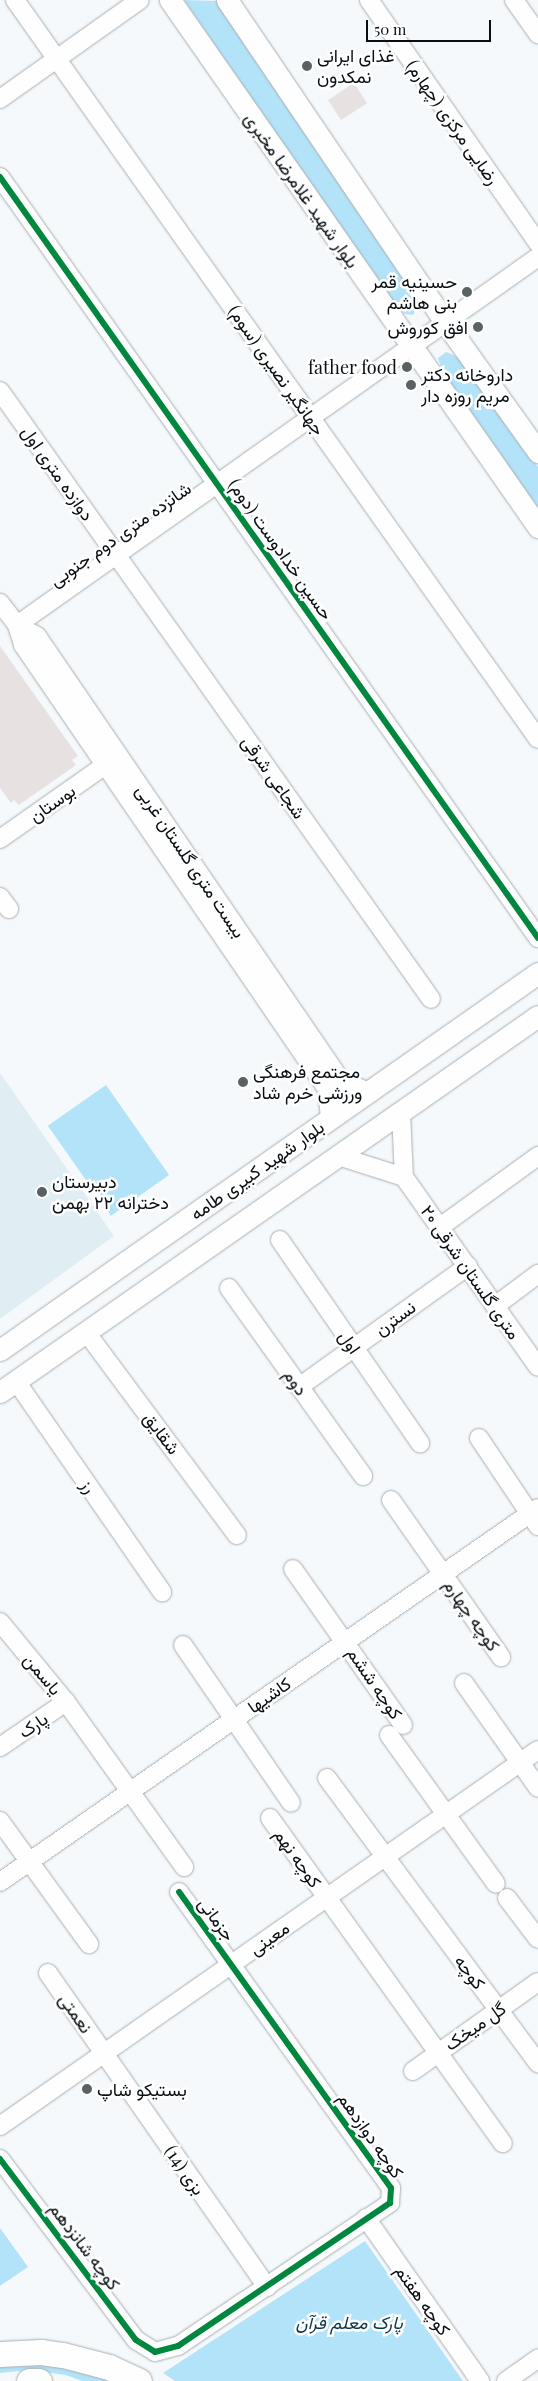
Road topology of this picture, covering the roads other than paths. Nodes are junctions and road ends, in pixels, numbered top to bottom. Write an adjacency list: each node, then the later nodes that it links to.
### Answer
1 (15, 0): 8 (street, جهانگیر نصیری (سوم))
2 (140, 0): 8 (street)
3 (170, 0): 14 (main road, بلوار شهید غلامرضا مخبری)
4 (227, 0): 13 (main road)
5 (369, 0): 11 (street, رضایی مرکزی (چهارم))
6 (514, 0): 7 (street)
7 (538, 34)
8 (57, 59): 9 (street); 16 (street, جهانگیر نصیری (سوم))
9 (0, 99)
10 (0, 177): 18 (street, حسین خدادوست (دوم))
11 (538, 243)
12 (538, 257): 13 (street, شانزده متری دوم جنوبی)
13 (445, 322): 14 (street, شانزده متری دوم جنوبی); 17 (main road)
14 (411, 346): 16 (street, شانزده متری دوم جنوبی); 19 (main road, بلوار شهید غلامرضا مخبری)
15 (0, 392): 20 (street, دوازده متری اول)
16 (310, 417): 18 (street, شانزده متری دوم جنوبی); 23 (street, جهانگیر نصیری (سوم))
17 (538, 452)
18 (217, 483): 20 (street, شانزده متری دوم جنوبی); 27 (street, حسین خدادوست (دوم))
19 (538, 527)
20 (116, 555): 22 (street, شانزده متری دوم جنوبی); 29 (street, شجاعی شرقی)
21 (0, 603): 22 (street, بیست متری گلستان غربی)
22 (17, 625): 24 (street, بیست متری گلستان غربی); 25 (street, بیست متری گلستان غربی)
23 (538, 739)
24 (118, 756): 25 (street, بوستان); 31 (street, بیست متری گلستان غربی)
25 (104, 766): 26 (street, بوستان); 33 (street, بیست متری گلستان غربی)
26 (0, 839)
27 (538, 938)
28 (538, 973): 31 (main road, بلوار شهید کبیری طامه)
29 (431, 999)
30 (538, 1016): 32 (main road, بلوار شهید کبیری طامه)
31 (368, 1092): 33 (main road, بلوار شهید کبیری طامه)
32 (401, 1112): 34 (main road, بلوار شهید کبیری طامه); 36 (street)
33 (330, 1119): 45 (main road, بلوار شهید کبیری طامه)
34 (338, 1156): 36 (street); 43 (main road, بلوار شهید کبیری طامه)
35 (538, 1156): 37 (street)
36 (404, 1176): 37 (street, ۲۰ متری گلستان شرقی)
37 (440, 1227): 39 (street, ۲۰ متری گلستان شرقی)
38 (280, 1240): 44 (street, اول)
39 (468, 1266): 42 (street, ۲۰ متری گلستان شرقی); 44 (street, نسترن)
40 (538, 1274): 42 (street)
41 (229, 1288): 48 (street, دوم)
42 (495, 1306): 46 (street, ۲۰ متری گلستان شرقی)
43 (86, 1332): 47 (main road, بلوار شهید کبیری طامه); 54 (street, شقایق)
44 (354, 1347): 48 (street, نسترن); 50 (street, اول)
45 (0, 1350)
46 (538, 1367)
47 (8, 1386): 57 (street, رز)
48 (299, 1387): 51 (street, دوم)
49 (479, 1438): 53 (street)
50 (420, 1443)
51 (363, 1476)
52 (391, 1500): 56 (street, کوچه چهارم)
53 (535, 1516): 56 (street, کاشیها)
54 (237, 1535)
55 (293, 1569): 59 (street, کوچه ششم)
56 (443, 1574): 59 (street, کاشیها); 61 (street, کوچه چهارم)
57 (162, 1592)
58 (0, 1622): 63 (street, یاسمن)
59 (346, 1641): 64 (street, کاشیها); 72 (street, کوچه ششم)
60 (183, 1645): 64 (street)
61 (500, 1657)
62 (464, 1683): 67 (street)
63 (66, 1702): 65 (street, پارک); 70 (street, یاسمن)
64 (234, 1719): 70 (street, کاشیها); 71 (street)
65 (0, 1747)
66 (538, 1750): 67 (street, معینی)
67 (520, 1763): 69 (street); 72 (street, معینی)
68 (327, 1778): 75 (street, کوچه)
69 (538, 1788)
70 (130, 1791): 76 (street, کاشیها); 77 (street, یاسمن)
71 (291, 1803)
72 (448, 1813): 75 (street, معینی); 81 (street)
73 (270, 1818): 80 (street, کوچه نهم)
74 (0, 1821): 76 (street)
75 (384, 1858): 80 (street, معینی); 86 (street, کوچه)
76 (30, 1861): 78 (street, کاشیها); 82 (street)
77 (184, 1867)
78 (0, 1882)
79 (179, 1892): 83 (street, جزمانی)
80 (326, 1898): 83 (street, معینی); 87 (street, کوچه نهم)
81 (538, 1939)
82 (89, 1944)
83 (232, 1964): 88 (street, معینی); 94 (street, کوچه دوازدهم)
84 (48, 1973): 88 (street, نعمتی)
85 (538, 1982): 86 (street, گل میخک)
86 (498, 2010): 87 (street, گل میخک); 89 (street, کوچه)
87 (439, 2051): 90 (street, گل میخک); 92 (street)
88 (104, 2053): 91 (street, معینی); 95 (street, بزی (14))
89 (538, 2063)
90 (413, 2071)
91 (0, 2126)
92 (504, 2143)
93 (0, 2159): 96 (street, کوچه شانزدهم)
94 (366, 2218): 95 (street, کوچه دوازدهم); 102 (street, کوچه هفتم)
95 (267, 2287): 96 (street, کوچه دوازدهم)
96 (148, 2349)
97 (0, 2354): 101 (highway)
98 (538, 2359): 103 (street)
99 (29, 2381): 100 (highway)
100 (38, 2381)
101 (138, 2381)
102 (480, 2381)
103 (506, 2381)

